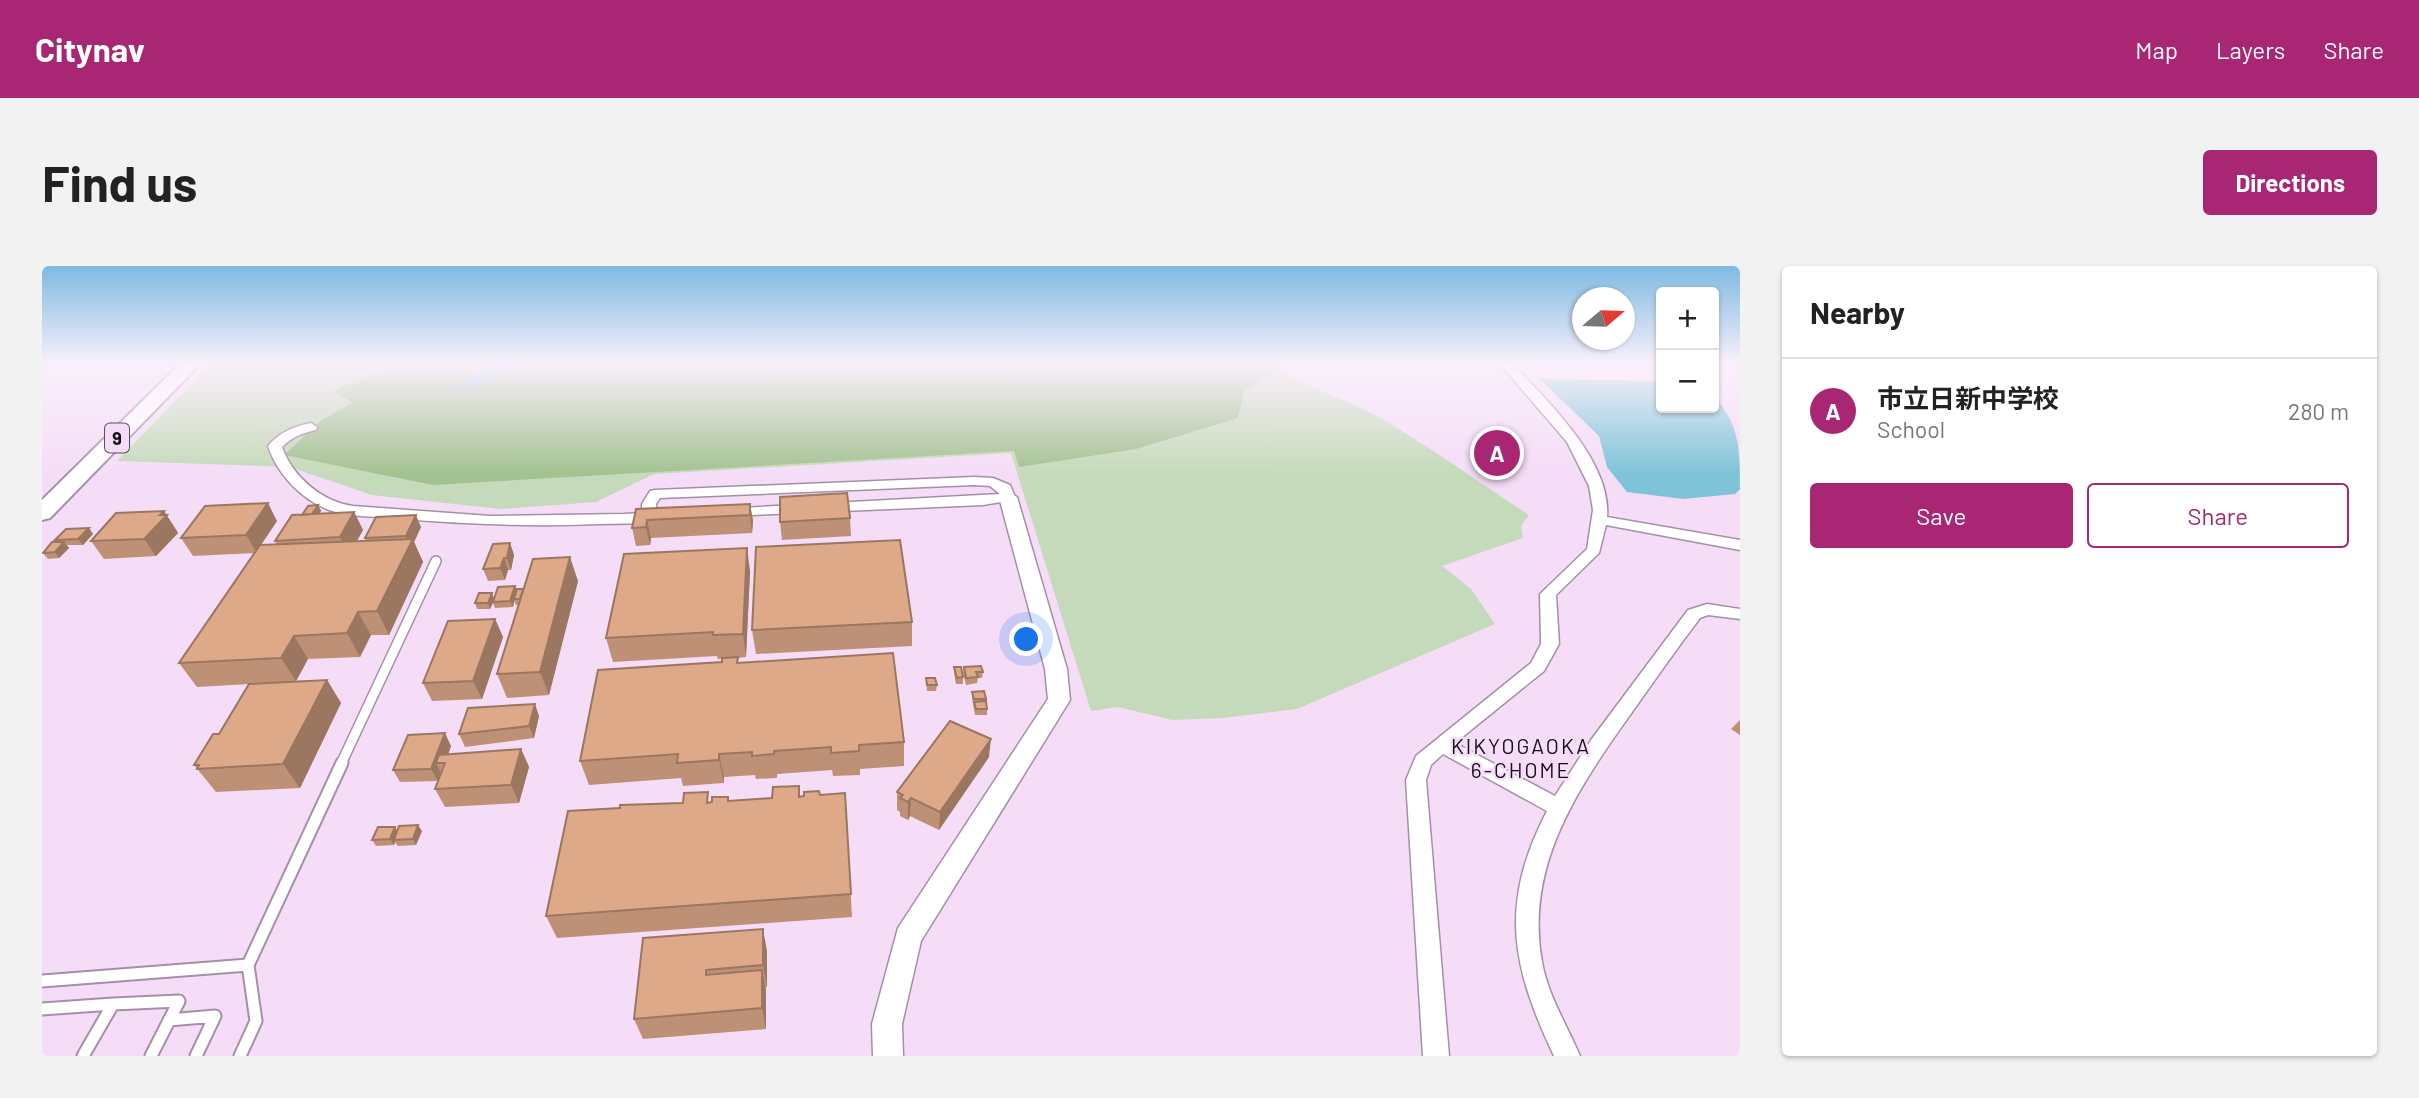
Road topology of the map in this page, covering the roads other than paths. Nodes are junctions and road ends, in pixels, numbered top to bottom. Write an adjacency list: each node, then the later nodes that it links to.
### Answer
1 (141, 400): 5 (highway, 9)
2 (146, 400): 7 (highway, 9)
3 (1538, 400): 11 (street)
4 (311, 426): 10 (street)
5 (42, 495)
6 (1008, 497): 8 (street); 10 (street); 26 (street)
7 (42, 513)
8 (708, 514)
9 (673, 516): 10 (street)
10 (650, 517)
11 (1602, 520): 12 (street); 15 (street)
12 (1740, 545)
13 (436, 561): 17 (lane)
14 (1740, 614): 16 (street)
15 (1441, 744): 16 (street); 27 (street)
16 (1557, 807): 28 (street)
17 (248, 965): 18 (lane); 25 (lane)
18 (42, 981)
19 (113, 1004): 20 (lane); 21 (lane); 22 (lane)
20 (42, 1009)
21 (169, 1020): 23 (lane); 24 (lane)
22 (83, 1056)
23 (150, 1056)
24 (196, 1056)
25 (240, 1056)
26 (888, 1056)
27 (1436, 1056)
28 (1567, 1056)

